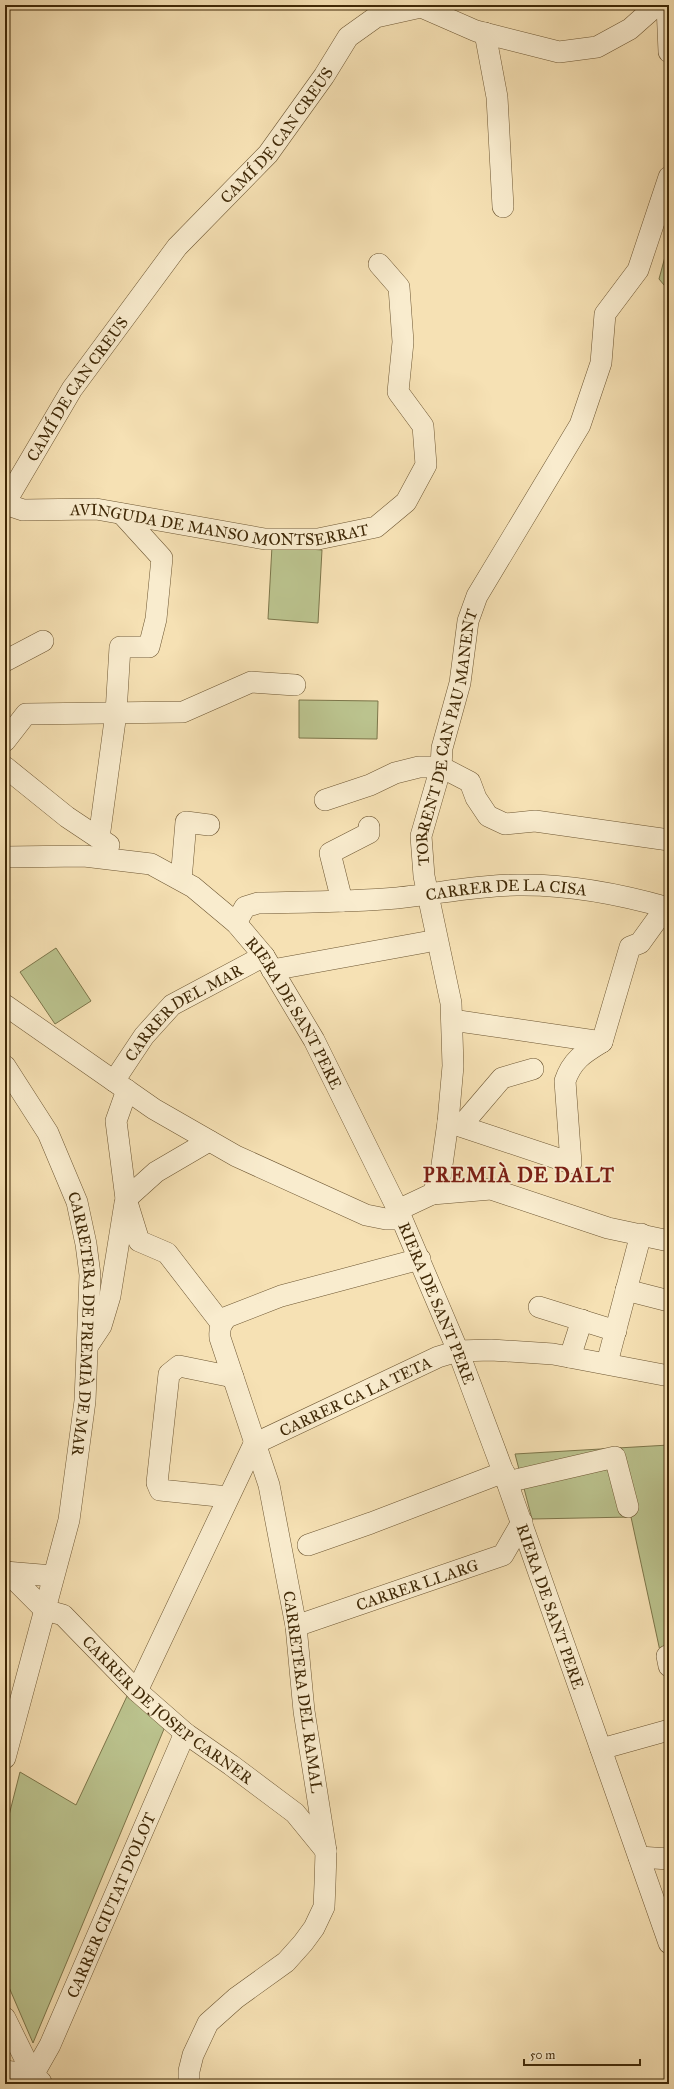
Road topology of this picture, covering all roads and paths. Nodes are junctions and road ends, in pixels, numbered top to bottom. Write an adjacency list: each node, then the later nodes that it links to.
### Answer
1 (656, 5): 3 (street, CAMÍ DE CAN CREUS)
2 (667, 5): 4 (street)
3 (485, 33): 6 (street); 8 (street, CAMÍ DE CAN CREUS)
4 (669, 52)
5 (669, 177): 16 (street, TORRENT DE CAN PAU MANENT)
6 (503, 207)
7 (378, 264): 9 (street, AVINGUDA DE MANSO MONTSERRAT)
8 (5, 503): 9 (street, AVINGUDA DE MANSO MONTSERRAT)
9 (122, 514): 13 (street)
10 (43, 641): 11 (street)
11 (5, 661)
12 (296, 685): 13 (street)
13 (116, 713): 14 (street); 20 (street)
14 (5, 741)
15 (5, 767): 20 (street)
16 (441, 767): 17 (street); 21 (street); 25 (street, TORRENT DE CAN PAU MANENT)
17 (325, 800)
18 (208, 824): 24 (street)
19 (369, 827): 26 (street)
20 (98, 838): 23 (street)
21 (669, 840)
22 (5, 857): 23 (street, RIERA DE SANT PERE)
23 (134, 862): 24 (street, RIERA DE SANT PERE)
24 (181, 880): 28 (street, RIERA DE SANT PERE)
25 (427, 893): 26 (street, CARRER DE LA CISA); 27 (street, CARRER DE LA CISA); 32 (street, TORRENT DE CAN PAU MANENT)
26 (342, 901): 28 (street, CARRER DE LA CISA)
27 (667, 907): 33 (street)
28 (236, 923): 30 (street, RIERA DE SANT PERE)
29 (426, 942): 30 (street, CARRER DEL MAR)
30 (268, 963): 36 (street, CARRER DEL MAR); 41 (street, RIERA DE SANT PERE)
31 (5, 1005): 36 (street)
32 (452, 1020): 33 (street); 37 (street, TORRENT DE CAN PAU MANENT)
33 (602, 1042): 37 (street)
34 (5, 1066): 51 (street, CARRETERA DE PREMIÀ DE MAR)
35 (533, 1070): 37 (street)
36 (121, 1085): 38 (street); 40 (street, CARRER DEL MAR)
37 (455, 1124): 39 (street, TORRENT DE CAN PAU MANENT)
38 (209, 1141): 40 (street); 41 (street)
39 (432, 1194): 41 (street); 42 (street)
40 (126, 1199): 49 (street); 51 (street)
41 (400, 1214): 44 (street, RIERA DE SANT PERE)
42 (641, 1234): 43 (street); 45 (street)
43 (669, 1240)
44 (420, 1259): 49 (street); 52 (street, RIERA DE SANT PERE)
45 (626, 1290): 46 (street); 50 (street)
46 (669, 1301)
47 (539, 1307): 48 (street)
48 (582, 1320): 50 (street); 53 (street)
49 (222, 1323): 56 (street, CARRETERA DEL RAMAL)
50 (616, 1331): 54 (street)
51 (87, 1347): 64 (street, CARRETERA DE PREMIÀ DE MAR)
52 (458, 1351): 53 (street, CARRER CA LA TETA); 57 (street, CARRER CA LA TETA); 58 (street, RIERA DE SANT PERE)
53 (570, 1357): 54 (street, CARRER CA LA TETA)
54 (607, 1363): 55 (street, CARRER CA LA TETA)
55 (669, 1376)
56 (232, 1377): 57 (street, CARRETERA DEL RAMAL); 59 (street)
57 (254, 1444): 59 (street); 66 (street, CARRETERA DEL RAMAL)
58 (506, 1477): 60 (street); 61 (street, RIERA DE SANT PERE); 62 (street)
59 (228, 1497): 67 (street)
60 (628, 1507)
61 (522, 1522): 66 (street, CARRER LLARG); 70 (street, RIERA DE SANT PERE)
62 (308, 1545)
63 (6, 1572): 64 (street); 65 (street, CARRER DE JOSEP CARNER)
64 (54, 1573): 65 (street, CARRETERA DE PREMIÀ DE MAR)
65 (45, 1610): 67 (street, CARRER DE JOSEP CARNER); 71 (street, CARRETERA DE PREMIÀ DE MAR)
66 (296, 1626): 72 (street, CARRETERA DEL RAMAL)
67 (137, 1691): 69 (street, CARRER DE JOSEP CARNER)
68 (669, 1730): 70 (street)
69 (185, 1733): 72 (street, CARRER DE JOSEP CARNER); 78 (street, CARRER CIUTAT D'OLOT)
70 (601, 1750): 73 (street, RIERA DE SANT PERE)
71 (5, 1758)
72 (326, 1851): 79 (street, CARRETERA DEL RAMAL)
73 (639, 1857): 74 (street); 75 (street, RIERA DE SANT PERE)
74 (669, 1859)
75 (667, 1933)
76 (5, 2018): 78 (street)
77 (5, 2071): 78 (street)
78 (34, 2076)
79 (189, 2084)

